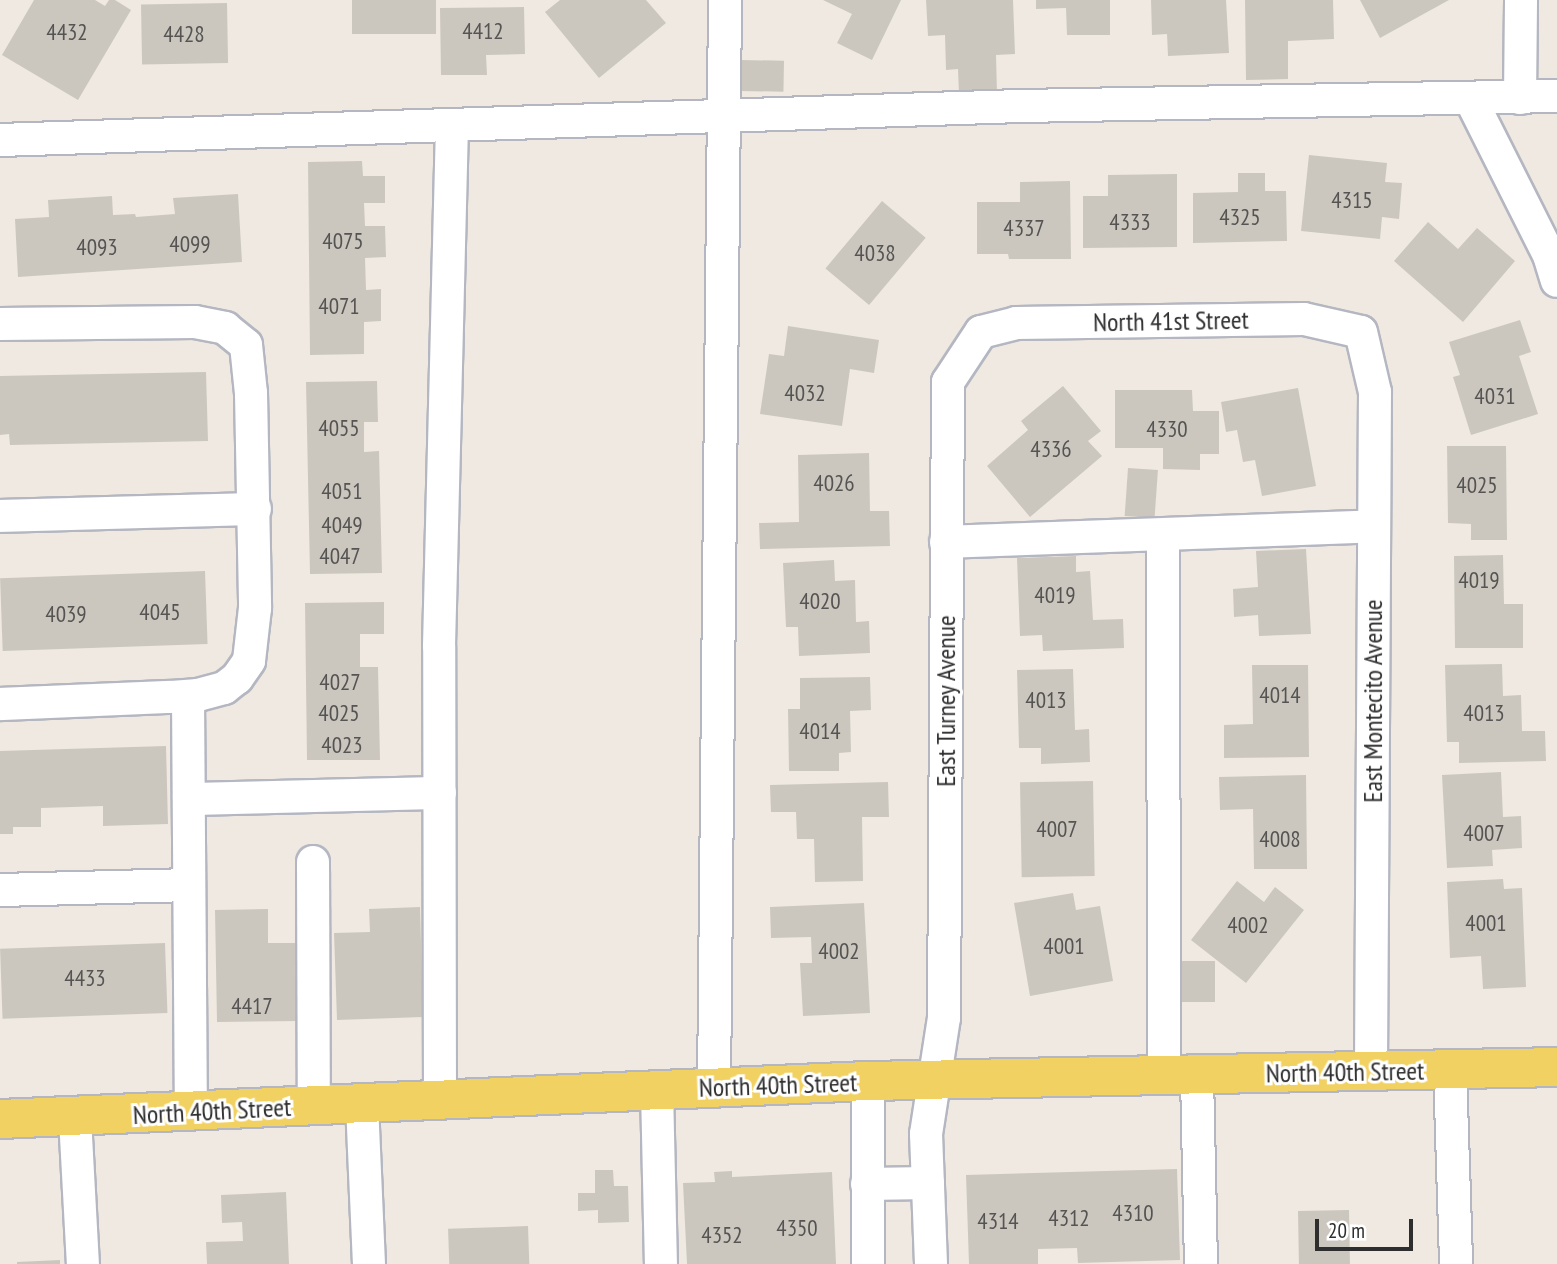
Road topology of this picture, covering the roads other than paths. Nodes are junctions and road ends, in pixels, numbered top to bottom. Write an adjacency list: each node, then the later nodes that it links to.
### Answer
1 (725, 0): 6 (street)
2 (1521, 0): 5 (street)
3 (1557, 96): 5 (street)
4 (1469, 97): 5 (street); 6 (street); 9 (street)
5 (1520, 98)
6 (724, 118): 7 (street); 31 (street)
7 (452, 126): 8 (street); 20 (street)
8 (0, 140)
9 (1557, 281)
10 (0, 324): 13 (street)
11 (981, 331): 12 (street, North 41st Street); 17 (street, East Turney Avenue)
12 (1361, 332): 15 (street, East Montecito Avenue)
13 (255, 509): 14 (street); 18 (street)
14 (0, 516)
15 (1374, 526): 16 (street); 27 (street, East Montecito Avenue)
16 (1163, 535): 17 (street); 28 (street)
17 (946, 542): 29 (street, East Turney Avenue)
18 (188, 696): 19 (street); 21 (street)
19 (0, 704)
20 (440, 793): 21 (street); 33 (street)
21 (189, 799): 23 (street)
22 (313, 862): 35 (street)
23 (188, 885): 24 (street); 36 (street)
24 (0, 890)
25 (1557, 1067): 26 (main road, North 40th Street)
26 (1450, 1070): 27 (main road, North 40th Street); 47 (street)
27 (1371, 1072): 28 (main road, North 40th Street)
28 (1180, 1075): 29 (main road, North 40th Street); 46 (street)
29 (935, 1080): 30 (main road, North 40th Street); 39 (street, East Turney Avenue)
30 (868, 1081): 31 (main road, North 40th Street); 40 (street)
31 (714, 1087): 32 (main road, North 40th Street)
32 (657, 1090): 33 (main road, North 40th Street); 43 (street)
33 (440, 1101): 34 (main road, North 40th Street)
34 (362, 1104): 35 (main road, North 40th Street); 42 (street)
35 (314, 1107): 36 (main road, North 40th Street)
36 (191, 1112): 37 (main road, North 40th Street)
37 (75, 1118): 38 (main road, North 40th Street); 41 (street)
38 (0, 1119)
39 (928, 1183): 40 (street); 45 (street, East Turney Avenue)
40 (867, 1184): 44 (street)
41 (83, 1264)
42 (369, 1264)
43 (661, 1264)
44 (867, 1264)
45 (931, 1264)
46 (1201, 1264)
47 (1456, 1264)

